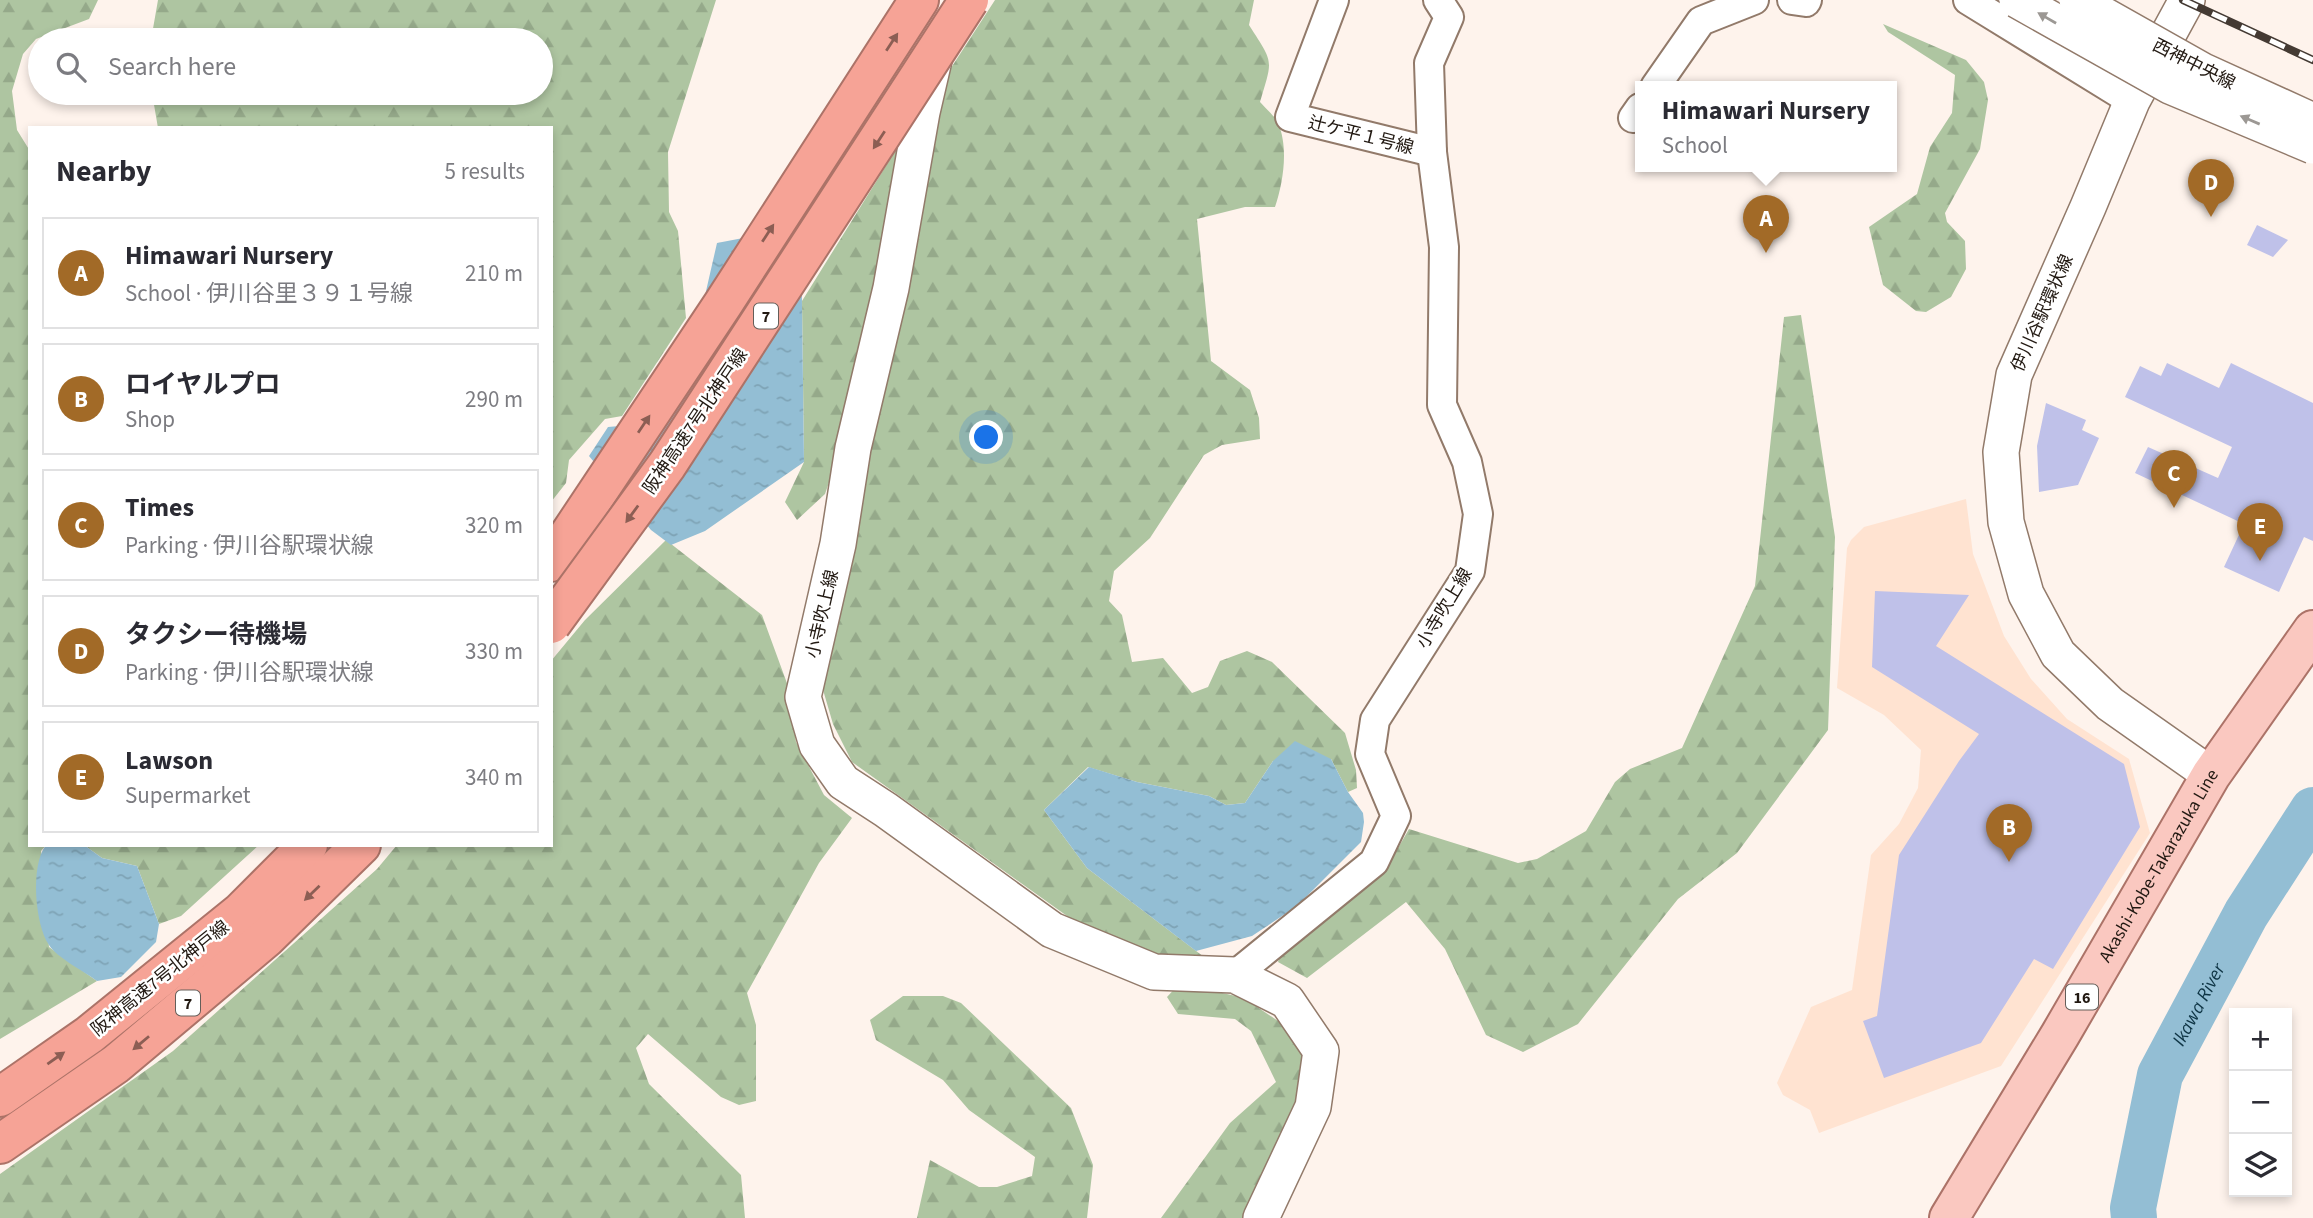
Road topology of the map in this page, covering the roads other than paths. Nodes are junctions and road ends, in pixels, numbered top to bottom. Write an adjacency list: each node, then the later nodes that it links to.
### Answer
1 (919, 0): 18 (highway, 7, one-way to 1)
2 (953, 0): 24 (street, 小寺吹上線)
3 (969, 0): 19 (highway, 阪神高速7号北神戸線 / 7, one-way to 19, bridge)
4 (1334, 0): 17 (street, 辻ケ平１号線)
5 (1438, 0): 17 (street, 小寺吹上線)
6 (1754, 0): 13 (street)
7 (1792, 0): 8 (street)
8 (1807, 0)
9 (1968, 0): 14 (street)
10 (2017, 0): 16 (street, one-way to 10, bridge)
11 (2077, 0): 15 (street, 西神中央線, bridge)
12 (2186, 0): 14 (street, 伊川谷駅環状線)
13 (1659, 81)
14 (2132, 101): 21 (street, 伊川谷駅環状線)
15 (2313, 121)
16 (2313, 146)
17 (1432, 152): 24 (street, 小寺吹上線)
18 (553, 559)
19 (553, 621)
20 (2313, 630): 21 (main road, Akashi-Kobe-Takarazuka Line / 16)
21 (2211, 775): 28 (main road, Akashi-Kobe-Takarazuka Line / 16)
22 (306, 847): 25 (highway, 阪神高速7号北神戸線 / 7, one-way to 22)
23 (359, 847): 26 (highway, 阪神高速7号北神戸線 / 7, one-way to 26)
24 (1235, 975): 27 (street, 小寺吹上線)
25 (0, 1097)
26 (0, 1144)
27 (1261, 1218)
28 (1949, 1218)

